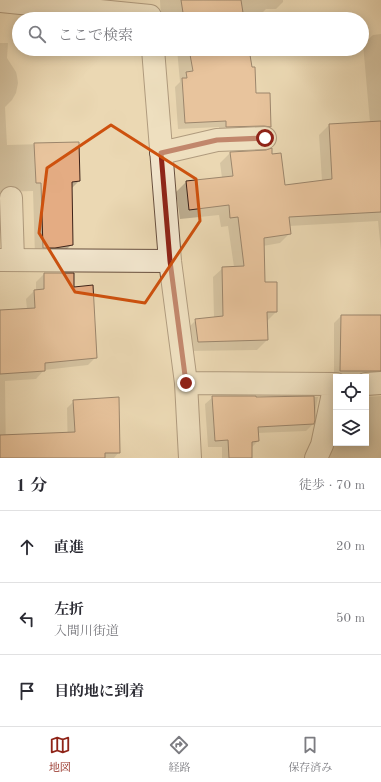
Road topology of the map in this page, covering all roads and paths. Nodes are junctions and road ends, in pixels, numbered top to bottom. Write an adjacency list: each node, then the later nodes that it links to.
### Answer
1 (0, 1): 2 (street)
2 (150, 12)
3 (154, 56): 5 (street)
4 (265, 138): 5 (street)
5 (161, 153): 8 (street)
6 (11, 198): 7 (street)
7 (7, 260): 8 (street)
8 (170, 261): 9 (street)
9 (186, 383): 10 (street); 14 (street)
10 (333, 384)
11 (369, 384): 12 (street)
12 (381, 384)
13 (333, 397): 15 (street)
14 (190, 458)
15 (316, 458)

